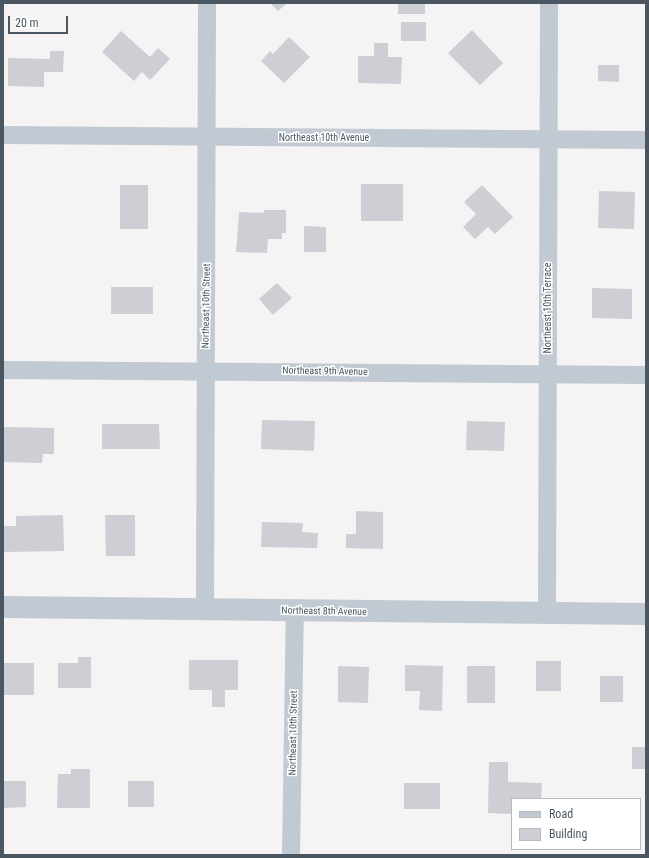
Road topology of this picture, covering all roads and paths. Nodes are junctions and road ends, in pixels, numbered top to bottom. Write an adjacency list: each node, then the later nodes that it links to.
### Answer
1 (207, 3): 4 (street, Northeast 10th Street)
2 (549, 3): 5 (street, Northeast 10th Terrace)
3 (3, 135): 4 (street, Northeast 10th Avenue)
4 (207, 137): 5 (street, Northeast 10th Avenue); 7 (street, Northeast 10th Street)
5 (549, 139): 6 (street, Northeast 10th Avenue); 9 (street, Northeast 10th Terrace)
6 (646, 140)
7 (205, 369): 8 (street, Northeast 9th Avenue); 9 (street, Northeast 9th Avenue); 12 (street, Northeast 10th Street)
8 (3, 370)
9 (548, 373): 10 (street, Northeast 9th Avenue); 14 (street, Northeast 10th Terrace)
10 (646, 375)
11 (3, 607): 12 (street, Northeast 8th Avenue)
12 (204, 609): 13 (street, Northeast 8th Avenue)
13 (295, 610): 14 (street, Northeast 8th Avenue); 16 (street, Northeast 10th Street)
14 (548, 613): 15 (street, Northeast 8th Avenue)
15 (646, 614)
16 (291, 855)

